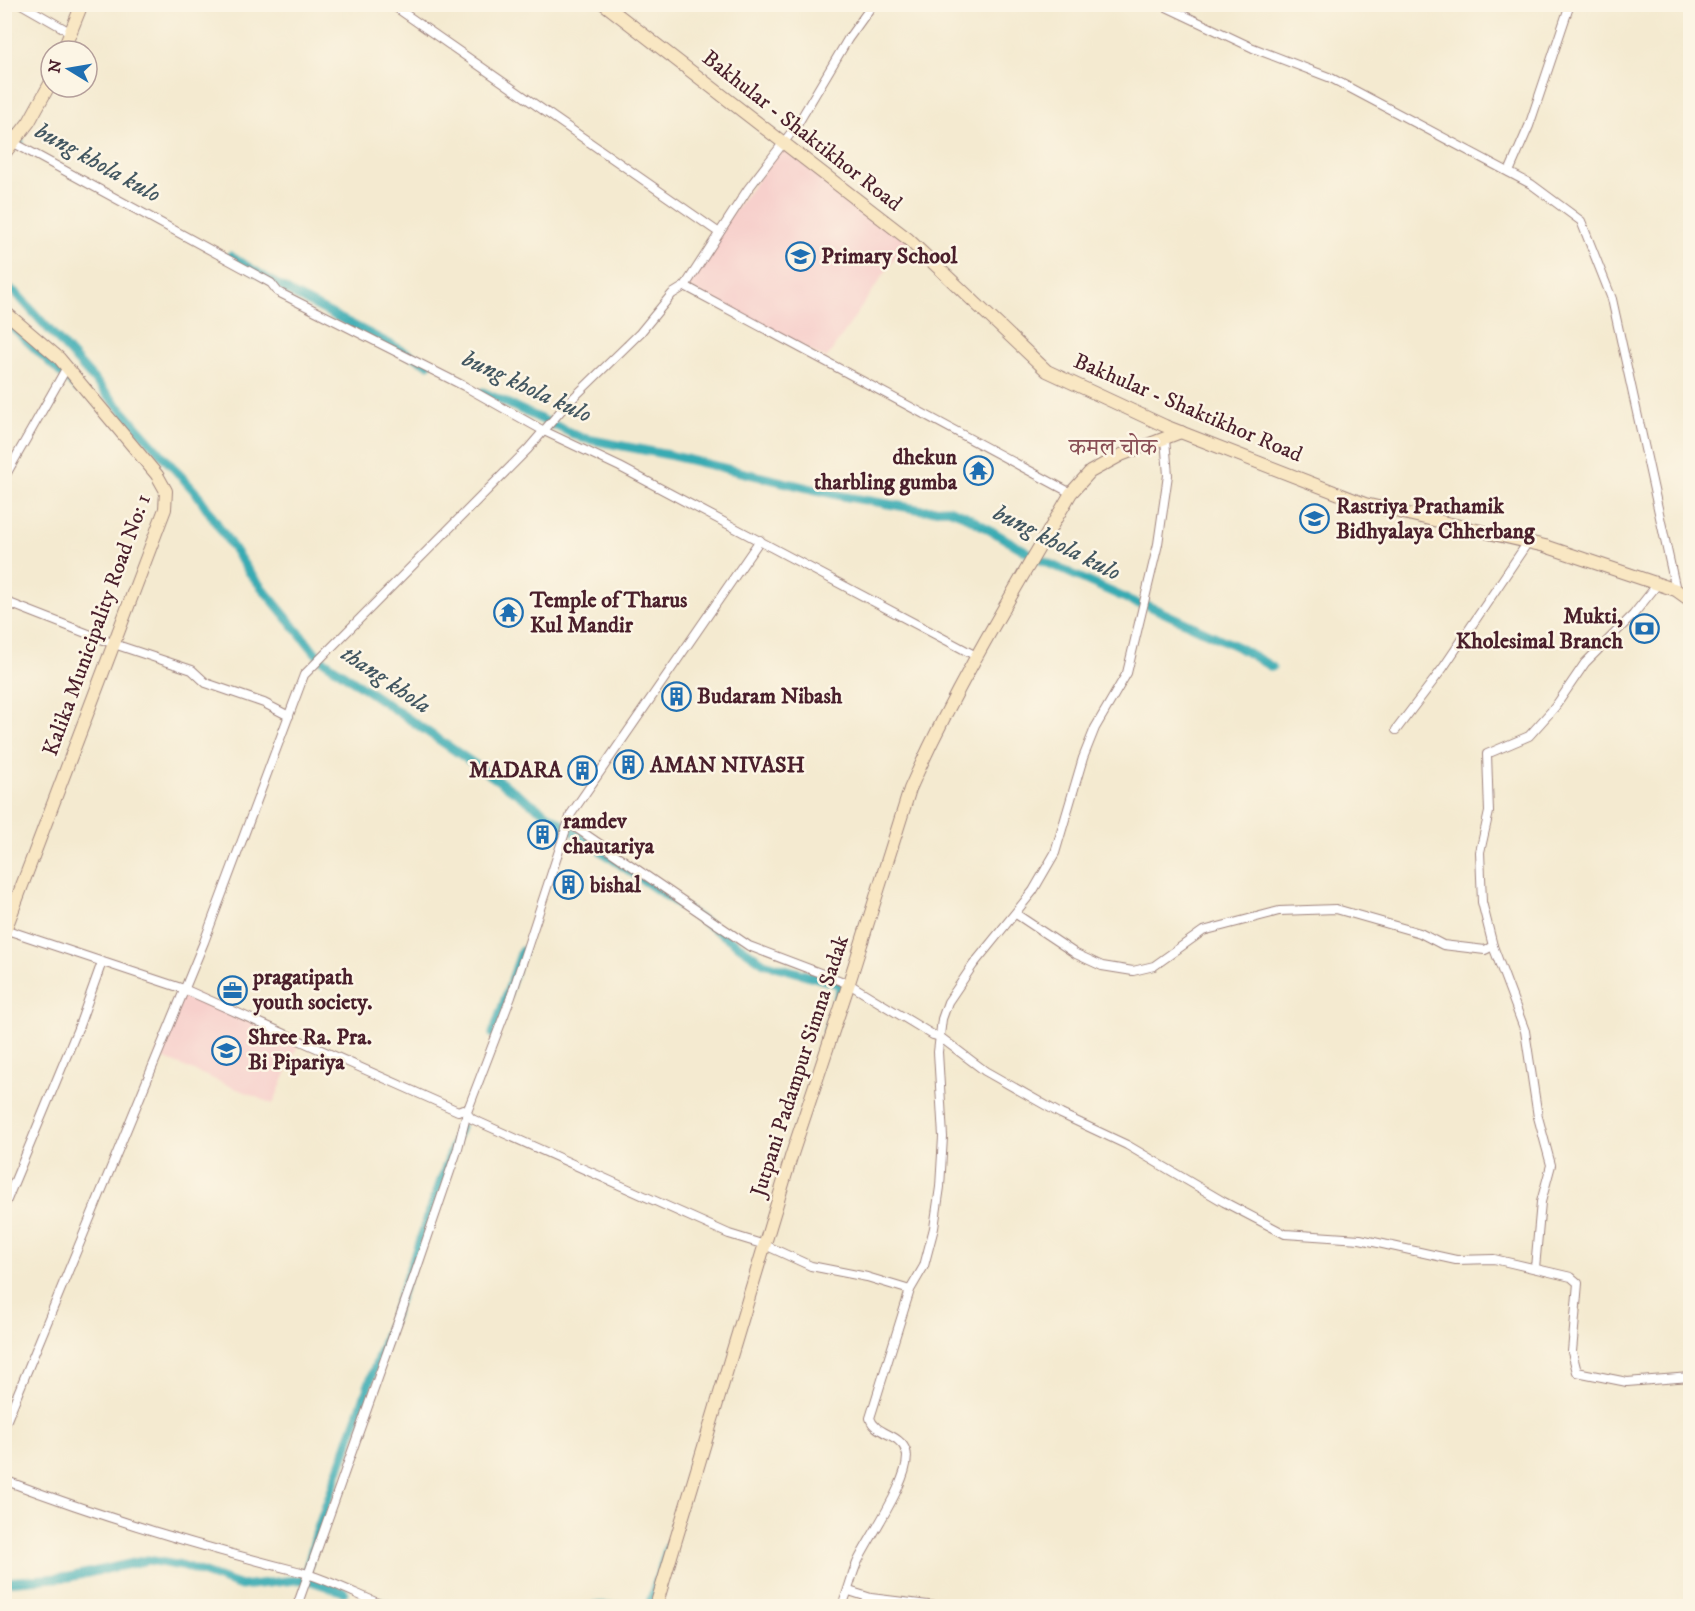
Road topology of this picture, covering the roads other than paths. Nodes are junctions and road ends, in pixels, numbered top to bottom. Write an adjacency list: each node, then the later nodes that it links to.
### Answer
1 (21, 4): 8 (street)
2 (82, 4): 8 (street)
3 (391, 4): 15 (street)
4 (604, 4): 12 (street, Bakhular - Shaktikhor Road)
5 (873, 4): 12 (street)
6 (1160, 4): 14 (street)
7 (1570, 4): 14 (street)
8 (70, 32): 9 (street)
9 (67, 39)
10 (42, 99): 11 (street)
11 (15, 143): 13 (street); 19 (street)
12 (785, 143): 15 (street); 20 (street, Bakhular - Shaktikhor Road)
13 (4, 154)
14 (1509, 172): 27 (street)
15 (718, 232): 16 (street)
16 (685, 286): 19 (street); 23 (street)
17 (4, 311): 18 (street, Kalika Municipality Road No: 1)
18 (64, 371): 22 (street); 30 (street, Kalika Municipality Road No: 1)
19 (545, 430): 24 (street); 32 (street)
20 (1181, 432): 21 (street, Jutpani Padampur Simna Sadak); 25 (street, Bakhular - Shaktikhor Road)
21 (1165, 439): 23 (street, Jutpani Padampur Simna Sadak); 35 (street)
22 (4, 478)
23 (1071, 493): 31 (street, Jutpani Padampur Simna Sadak)
24 (760, 540): 31 (street); 34 (street)
25 (1528, 542): 26 (street, Bakhular - Shaktikhor Road); 33 (street)
26 (1657, 585): 27 (street, Bakhular - Shaktikhor Road); 37 (street)
27 (1676, 590): 28 (street, Bakhular - Shaktikhor Road)
28 (1690, 600)
29 (4, 601): 30 (street)
30 (114, 644): 32 (street); 36 (street, Kalika Municipality Road No: 1)
31 (978, 657): 39 (street, Jutpani Padampur Simna Sadak)
32 (289, 716): 40 (street)
33 (1396, 730)
34 (569, 823): 39 (street); 42 (street)
35 (1016, 914): 37 (street); 41 (street)
36 (5, 930): 38 (street)
37 (1493, 946): 45 (street)
38 (102, 962): 40 (street); 43 (street)
39 (849, 984): 41 (street); 44 (street, Jutpani Padampur Simna Sadak)
40 (184, 989): 42 (street); 48 (street)
41 (940, 1037): 45 (street); 46 (street)
42 (466, 1111): 44 (street); 50 (street)
43 (4, 1207)
44 (759, 1243): 46 (street); 54 (street, Jutpani Padampur Simna Sadak)
45 (1535, 1268): 47 (street)
46 (910, 1290): 51 (street)
47 (1690, 1377)
48 (4, 1427)
49 (4, 1480): 50 (street)
50 (305, 1574): 52 (street); 53 (street)
51 (849, 1591): 55 (street); 56 (street)
52 (297, 1606)
53 (385, 1606)
54 (656, 1606)
55 (842, 1606)
56 (936, 1606)

